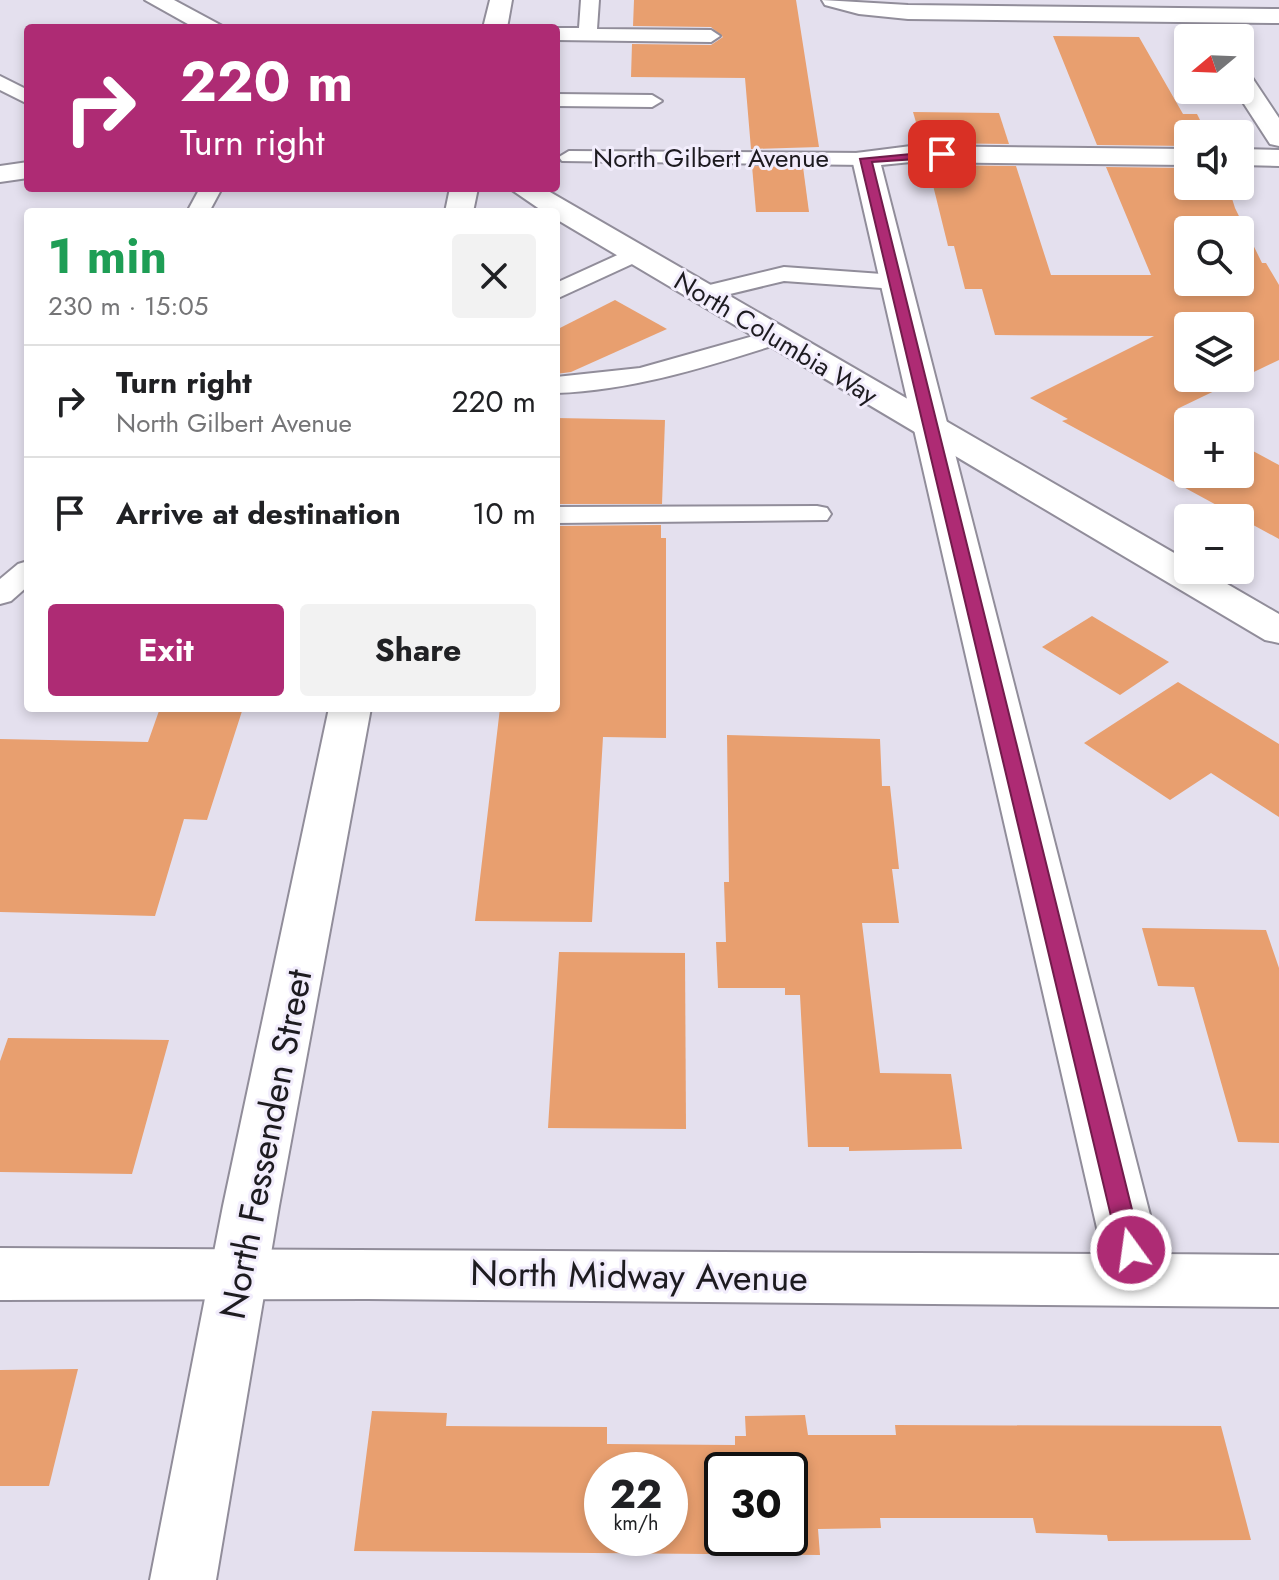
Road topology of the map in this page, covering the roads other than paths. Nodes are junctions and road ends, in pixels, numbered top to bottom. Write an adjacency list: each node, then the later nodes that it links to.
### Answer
1 (156, 0): 7 (street)
2 (501, 0): 8 (street)
3 (590, 0): 10 (lane)
4 (837, 2): 5 (street)
5 (1194, 8): 6 (street)
6 (1279, 16)
7 (206, 24)
8 (496, 24)
9 (560, 34): 10 (lane)
10 (588, 34): 11 (lane)
11 (711, 36)
12 (0, 82): 13 (lane)
13 (24, 96)
14 (560, 100): 16 (lane)
15 (1254, 100): 17 (street)
16 (652, 101)
17 (1279, 138)
18 (569, 157): 22 (lane, North Gilbert Avenue)
19 (1174, 157): 22 (street, North Gilbert Avenue)
20 (1254, 157): 21 (street)
21 (1279, 158)
22 (866, 159): 29 (street)
23 (24, 171): 24 (street)
24 (0, 174)
25 (530, 192): 26 (street, North Columbia Way)
26 (557, 208)
27 (560, 210): 28 (street, North Columbia Way)
28 (635, 254): 30 (lane); 31 (street, North Columbia Way)
29 (896, 282): 31 (lane); 34 (street)
30 (560, 290)
31 (701, 294): 32 (street, North Columbia Way)
32 (775, 337): 33 (lane); 34 (street, North Columbia Way)
33 (560, 385)
34 (932, 430): 39 (street, North Columbia Way); 43 (street)
35 (817, 514): 36 (lane)
36 (560, 515)
37 (24, 574): 38 (lane)
38 (0, 595)
39 (1279, 631)
40 (349, 712): 41 (street, North Fessenden Street)
41 (239, 1272): 42 (street, North Midway Avenue); 43 (street, North Midway Avenue); 45 (street, North Fessenden Street)
42 (0, 1274)
43 (1138, 1280): 44 (street, North Midway Avenue)
44 (1279, 1281)
45 (183, 1580)

